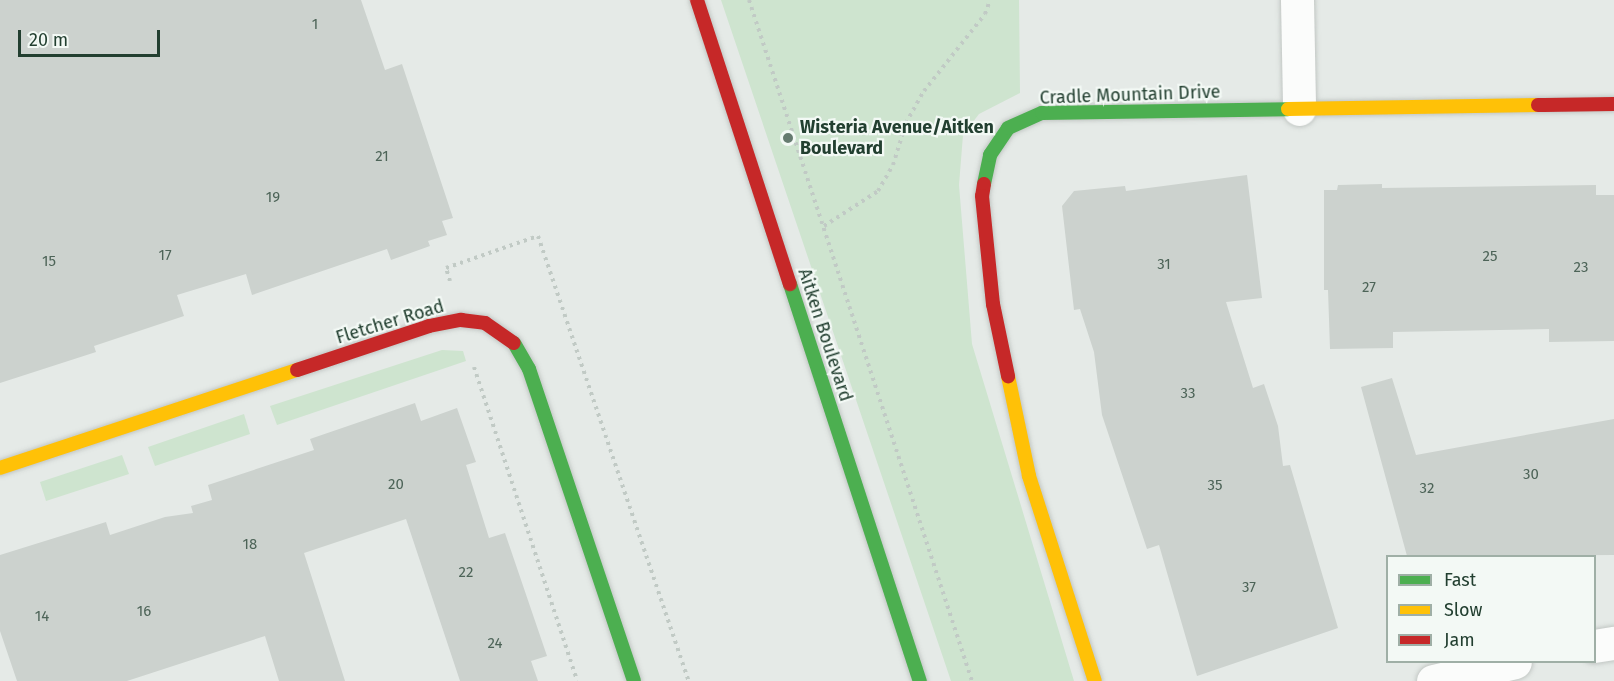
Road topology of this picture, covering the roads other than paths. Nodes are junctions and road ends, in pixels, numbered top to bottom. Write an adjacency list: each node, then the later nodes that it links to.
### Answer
1 (697, 0): 10 (street, Aitken Boulevard)
2 (1297, 0): 4 (street)
3 (1614, 104): 4 (street, Cradle Mountain Drive)
4 (1299, 109): 11 (street, Cradle Mountain Drive)
5 (0, 468): 9 (street, Fletcher Road)
6 (1614, 643): 7 (street)
7 (1596, 646)
8 (1511, 663): 12 (street)
9 (634, 681)
10 (920, 681)
11 (1095, 681)
12 (1433, 681)

